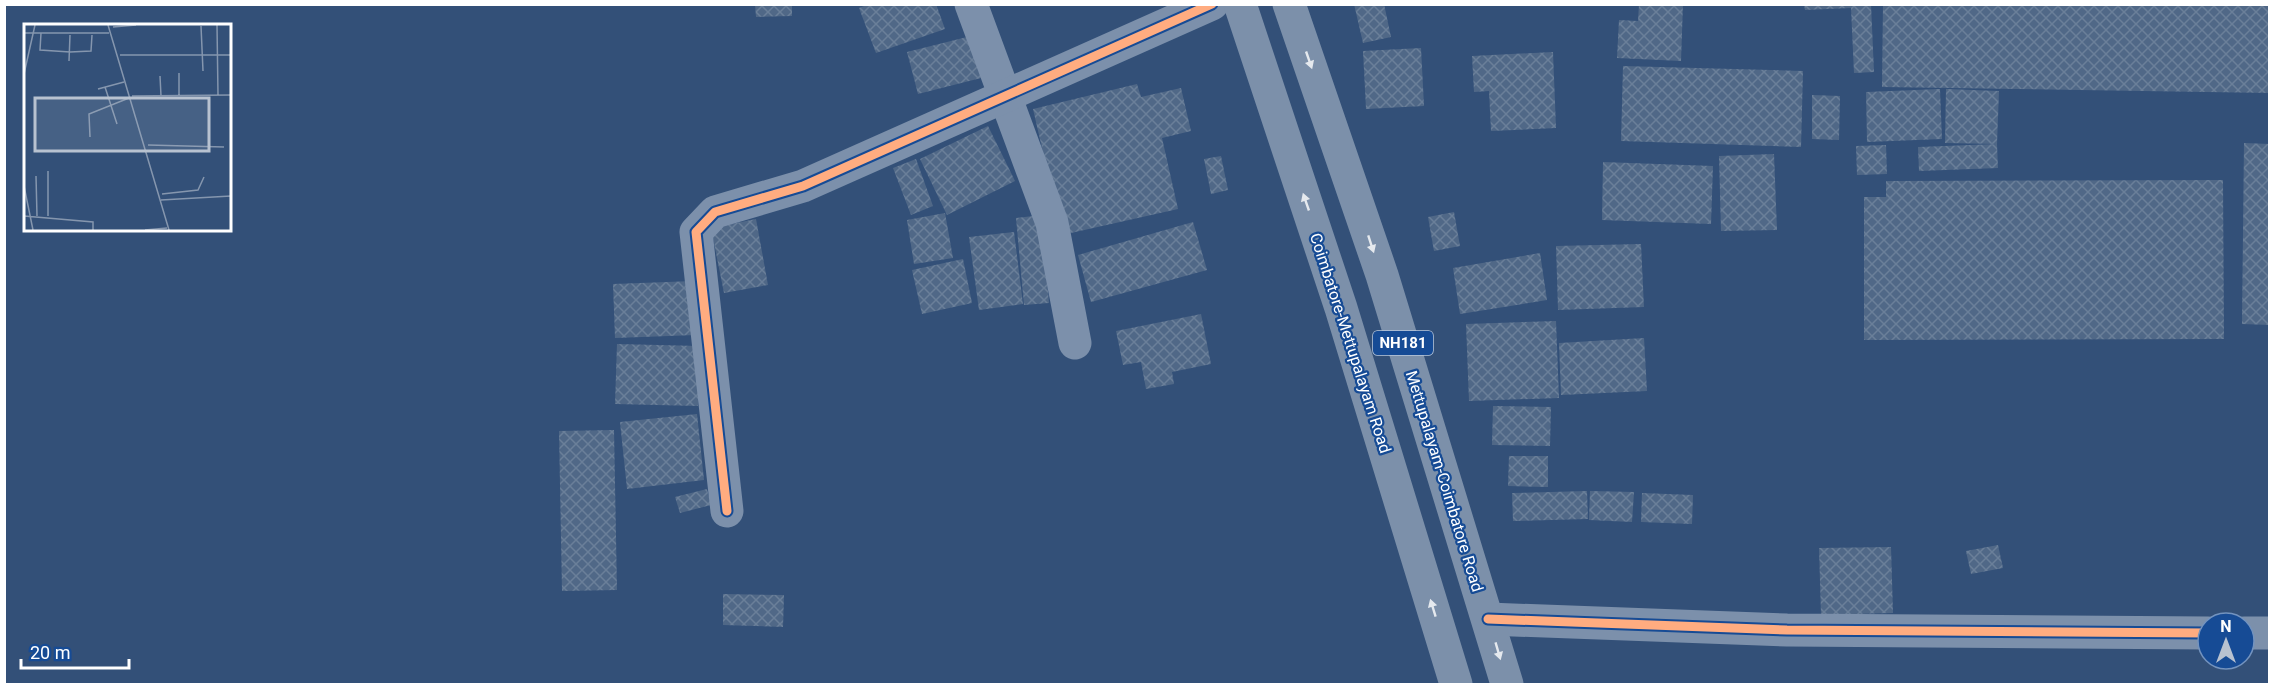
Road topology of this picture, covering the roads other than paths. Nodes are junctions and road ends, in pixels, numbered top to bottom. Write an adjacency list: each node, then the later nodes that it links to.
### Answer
1 (971, 4): 5 (street)
2 (1212, 4): 5 (street)
3 (1240, 4): 10 (highway, Coimbatore-Mettupalayam Road / NH181, one-way to 3)
4 (1289, 4): 8 (highway, Mettupalayam-Coimbatore Road / NH181, one-way to 8)
5 (1007, 97): 6 (street); 7 (street)
6 (1075, 343)
7 (727, 511)
8 (1488, 619): 9 (street); 11 (highway, Mettupalayam-Coimbatore Road / NH181, one-way to 11)
9 (2196, 633)
10 (1456, 684)
11 (1507, 684)

